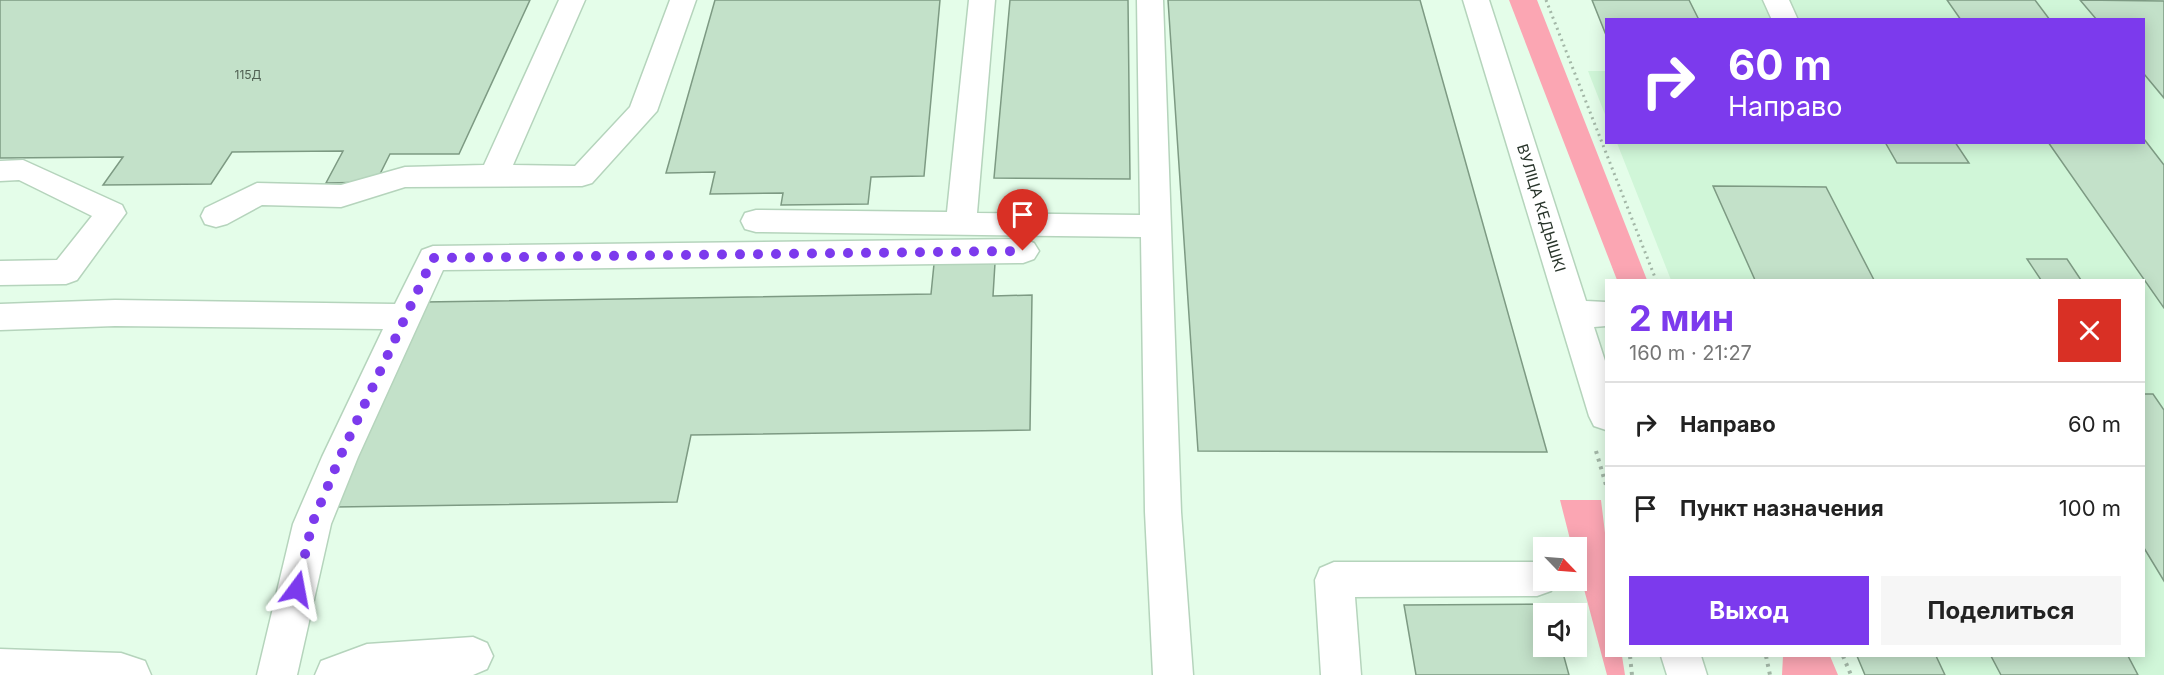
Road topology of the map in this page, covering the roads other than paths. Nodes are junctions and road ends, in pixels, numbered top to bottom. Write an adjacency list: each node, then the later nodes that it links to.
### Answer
1 (572, 0): 9 (street)
2 (683, 0): 9 (street)
3 (982, 0): 12 (street)
4 (1150, 0): 13 (street)
5 (1476, 0): 16 (street, ВУЛІЦА КЕДЫШКІ)
6 (1776, 0): 7 (street)
7 (1784, 18)
8 (0, 171): 15 (street)
9 (494, 175): 10 (street)
10 (216, 216)
11 (756, 221): 12 (street)
12 (961, 224): 13 (street)
13 (1155, 226): 28 (street)
14 (1023, 251): 19 (street)
15 (0, 273)
16 (1574, 314): 17 (street); 20 (street, ВУЛІЦА КЕДЫШКІ)
17 (1605, 314)
18 (0, 317): 19 (street)
19 (405, 317): 26 (street)
20 (1605, 413)
21 (1533, 579): 29 (street)
22 (473, 656): 27 (street)
23 (1681, 657): 30 (street)
24 (0, 668): 25 (street)
25 (131, 675)
26 (277, 675)
27 (335, 675)
28 (1173, 675)
29 (1341, 675)
30 (1687, 675)

